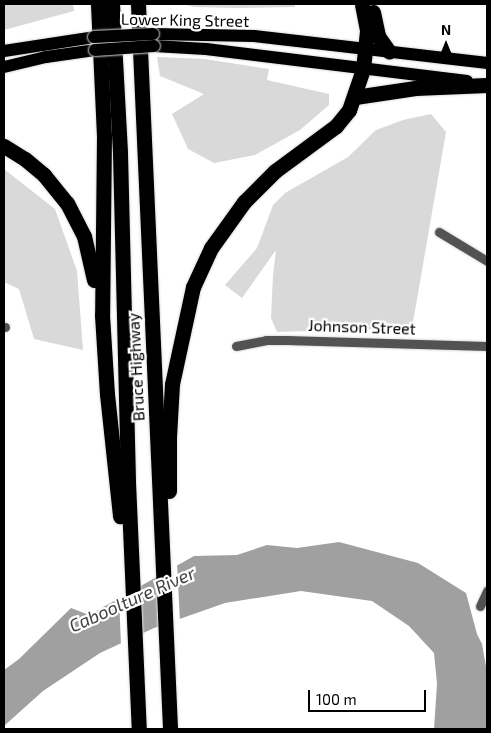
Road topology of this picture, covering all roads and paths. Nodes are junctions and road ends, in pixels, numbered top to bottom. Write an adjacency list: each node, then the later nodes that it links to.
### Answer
1 (98, 4): 19 (highway)
2 (112, 4): 23 (highway, Bruce Highway)
3 (138, 4): 22 (highway, Bruce Highway)
4 (362, 4): 8 (highway)
5 (371, 4): 10 (highway)
6 (153, 40): 7 (main road, Lower King Street, bridge); 8 (main road, Lower King Street); 13 (main road, Lower King Street)
7 (94, 43): 9 (main road, Lower King Street); 12 (main road, Lower King Street)
8 (365, 50): 10 (main road, Lower King Street); 13 (highway)
9 (4, 51)
10 (389, 52): 11 (main road, Lower King Street)
11 (487, 63)
12 (4, 68)
13 (363, 70): 14 (main road, Lower King Street); 15 (highway)
14 (487, 84): 15 (highway)
15 (355, 97): 22 (highway)
16 (4, 146): 19 (highway)
17 (439, 232): 18 (street)
18 (487, 261)
19 (102, 315): 23 (highway)
20 (236, 346): 21 (street, Johnson Street)
21 (487, 346)
22 (162, 535): 27 (highway, Bruce Highway)
23 (130, 538): 26 (highway, Bruce Highway)
24 (487, 591): 25 (street)
25 (480, 606)
26 (139, 729)
27 (170, 729)

